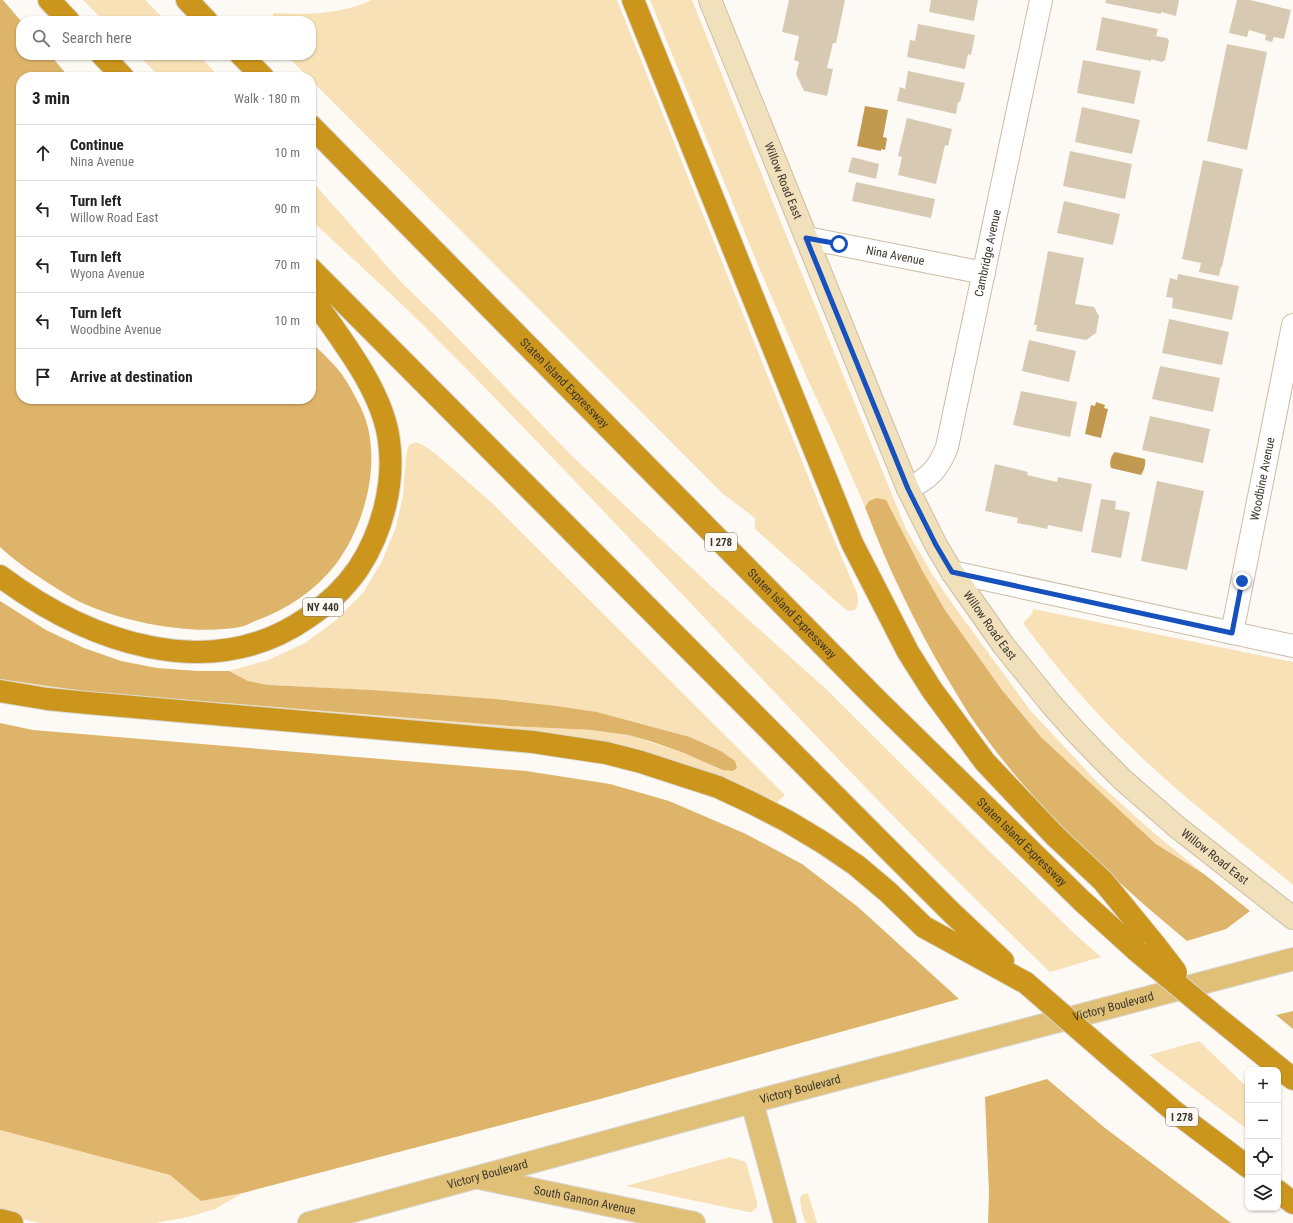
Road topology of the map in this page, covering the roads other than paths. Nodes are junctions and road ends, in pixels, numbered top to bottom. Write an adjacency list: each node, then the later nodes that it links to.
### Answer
1 (49, 0): 6 (highway)
2 (187, 0): 7 (highway)
3 (633, 0): 25 (highway)
4 (710, 0): 13 (main road, Willow Road East)
5 (1041, 0): 14 (street, Cambridge Avenue)
6 (64, 16)
7 (202, 16)
8 (107, 60): 10 (highway)
9 (246, 60): 11 (highway)
10 (118, 72)
11 (257, 72)
12 (316, 131): 25 (highway, Staten Island Expressway / I 278)
13 (806, 238): 14 (street, Nina Avenue); 18 (main road, Willow Road East)
14 (984, 273): 18 (street, Cambridge Avenue)
15 (316, 274): 27 (highway, I 278)
16 (316, 303): 20 (highway, NY 440)
17 (1293, 325): 21 (street, Woodbine Avenue)
18 (908, 489): 19 (main road, Willow Road East)
19 (952, 572): 21 (street); 24 (main road, Willow Road East)
20 (0, 576)
21 (1232, 633): 22 (street)
22 (1293, 646)
23 (0, 692): 27 (highway)
24 (1293, 918)
25 (1146, 949): 28 (highway, Staten Island Expressway / I 278, bridge)
26 (1293, 959): 29 (main road, Victory Boulevard)
27 (1026, 983): 30 (highway, I 278, bridge)
28 (1293, 1079)
29 (752, 1102): 31 (main road, Victory Boulevard); 38 (main road)
30 (1245, 1165)
31 (476, 1177): 36 (main road, Victory Boulevard); 37 (main road, South Gannon Avenue)
32 (1281, 1193): 33 (highway)
33 (1293, 1202)
34 (0, 1220): 35 (highway)
35 (12, 1223)
36 (308, 1223)
37 (694, 1223)
38 (785, 1223)

